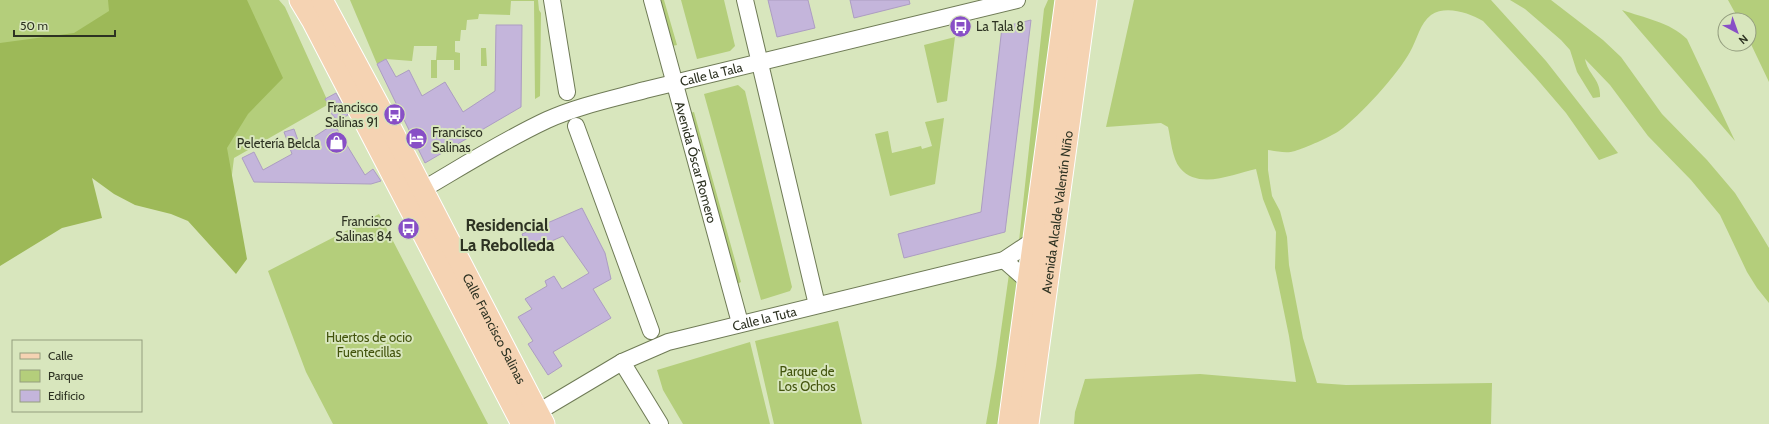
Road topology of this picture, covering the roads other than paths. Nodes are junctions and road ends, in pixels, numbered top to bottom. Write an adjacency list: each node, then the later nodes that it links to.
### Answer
1 (300, 0): 21 (main road, Calle Francisco Salinas)
2 (322, 0): 13 (main road, Calle Francisco Salinas)
3 (552, 0): 11 (street)
4 (652, 0): 10 (street, Avenida Óscar Romero)
5 (745, 0): 9 (street)
6 (1016, 0): 9 (street, Calle la Tala)
7 (1066, 0): 14 (main road, Avenida Alcalde Valentín Niño)
8 (1086, 0): 24 (main road, Avenida Alcalde Valentín Niño)
9 (760, 62): 10 (street, Calle la Tala); 17 (street)
10 (675, 83): 13 (street, Calle la Tala); 18 (street, Avenida Óscar Romero)
11 (567, 92)
12 (576, 126): 19 (street)
13 (422, 190): 21 (main road, Calle Francisco Salinas)
14 (1034, 240): 15 (street, Calle la Tuta); 16 (main road, Avenida Alcalde Valentín Niño)
15 (1004, 260): 16 (street); 17 (street, Calle la Tuta)
16 (1029, 282): 23 (main road, Avenida Alcalde Valentín Niño)
17 (817, 305): 18 (street, Calle la Tuta)
18 (740, 323): 20 (street, Calle la Tuta)
19 (651, 331)
20 (622, 362): 21 (street, Calle la Tuta); 22 (street)
21 (535, 420)
22 (660, 424)
23 (1010, 424)
24 (1028, 424)

